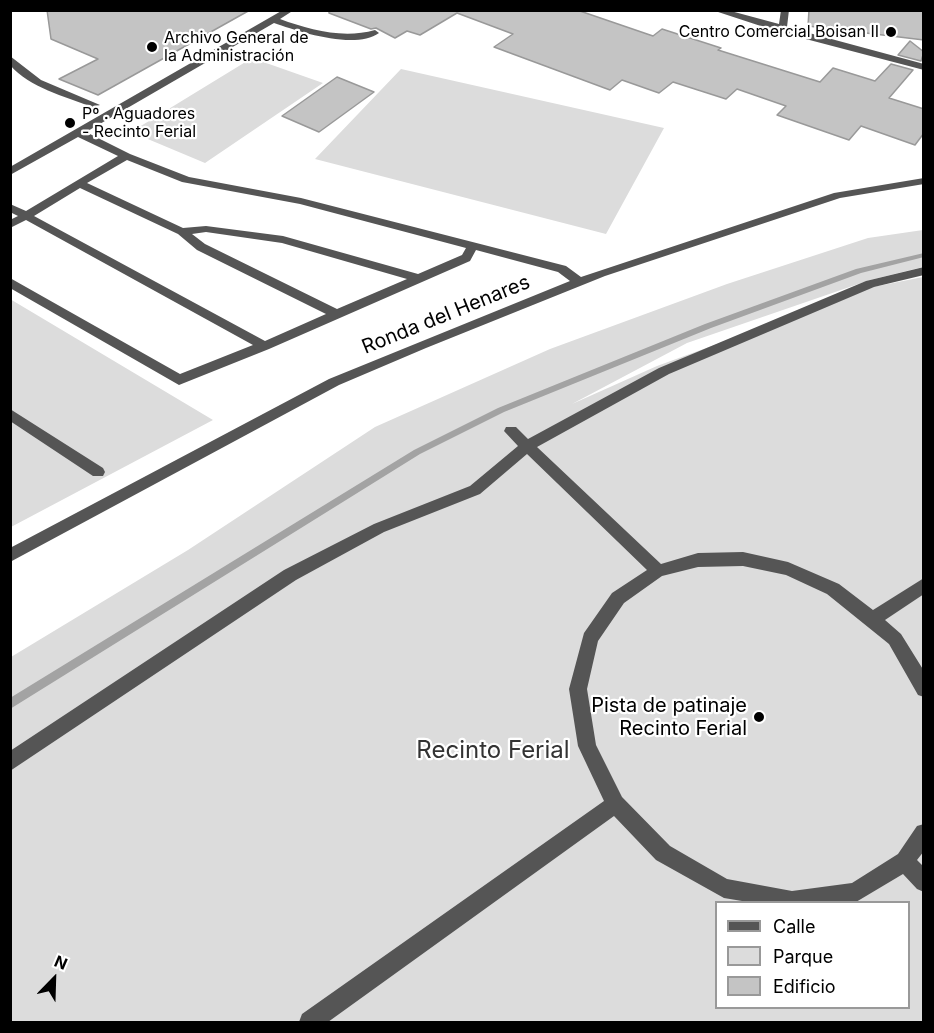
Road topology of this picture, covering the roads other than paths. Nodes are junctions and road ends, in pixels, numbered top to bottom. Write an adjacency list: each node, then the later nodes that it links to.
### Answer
1 (290, 10): 4 (street)
2 (716, 10): 5 (street)
3 (785, 10): 5 (street)
4 (273, 20): 6 (street); 10 (street)
5 (782, 30): 8 (street)
6 (375, 33)
7 (10, 59): 9 (street)
8 (924, 68)
9 (95, 105)
10 (79, 133): 11 (street); 12 (street)
11 (126, 156): 14 (street); 19 (street)
12 (10, 172)
13 (924, 180): 23 (street, Ronda del Henares)
14 (80, 184): 16 (street); 18 (street)
15 (10, 207): 16 (street)
16 (26, 216): 17 (street); 25 (street)
17 (10, 225)
18 (182, 232): 21 (street); 24 (street)
19 (473, 246): 21 (street); 23 (street)
20 (924, 271): 28 (street)
21 (418, 278): 24 (street)
22 (10, 282): 25 (street)
23 (580, 282): 30 (street, Ronda del Henares)
24 (336, 314): 25 (street)
25 (264, 346)
26 (12, 417): 29 (street)
27 (511, 431): 28 (street)
28 (526, 446): 31 (street); 35 (street)
29 (98, 472)
30 (10, 556)
31 (658, 571): 33 (street); 36 (street)
32 (924, 585): 33 (street)
33 (873, 619): 34 (street)
34 (924, 688)
35 (10, 762)
36 (615, 804): 38 (street); 40 (street)
37 (924, 833): 38 (street)
38 (905, 861): 39 (street)
39 (924, 882)
40 (310, 1023)

